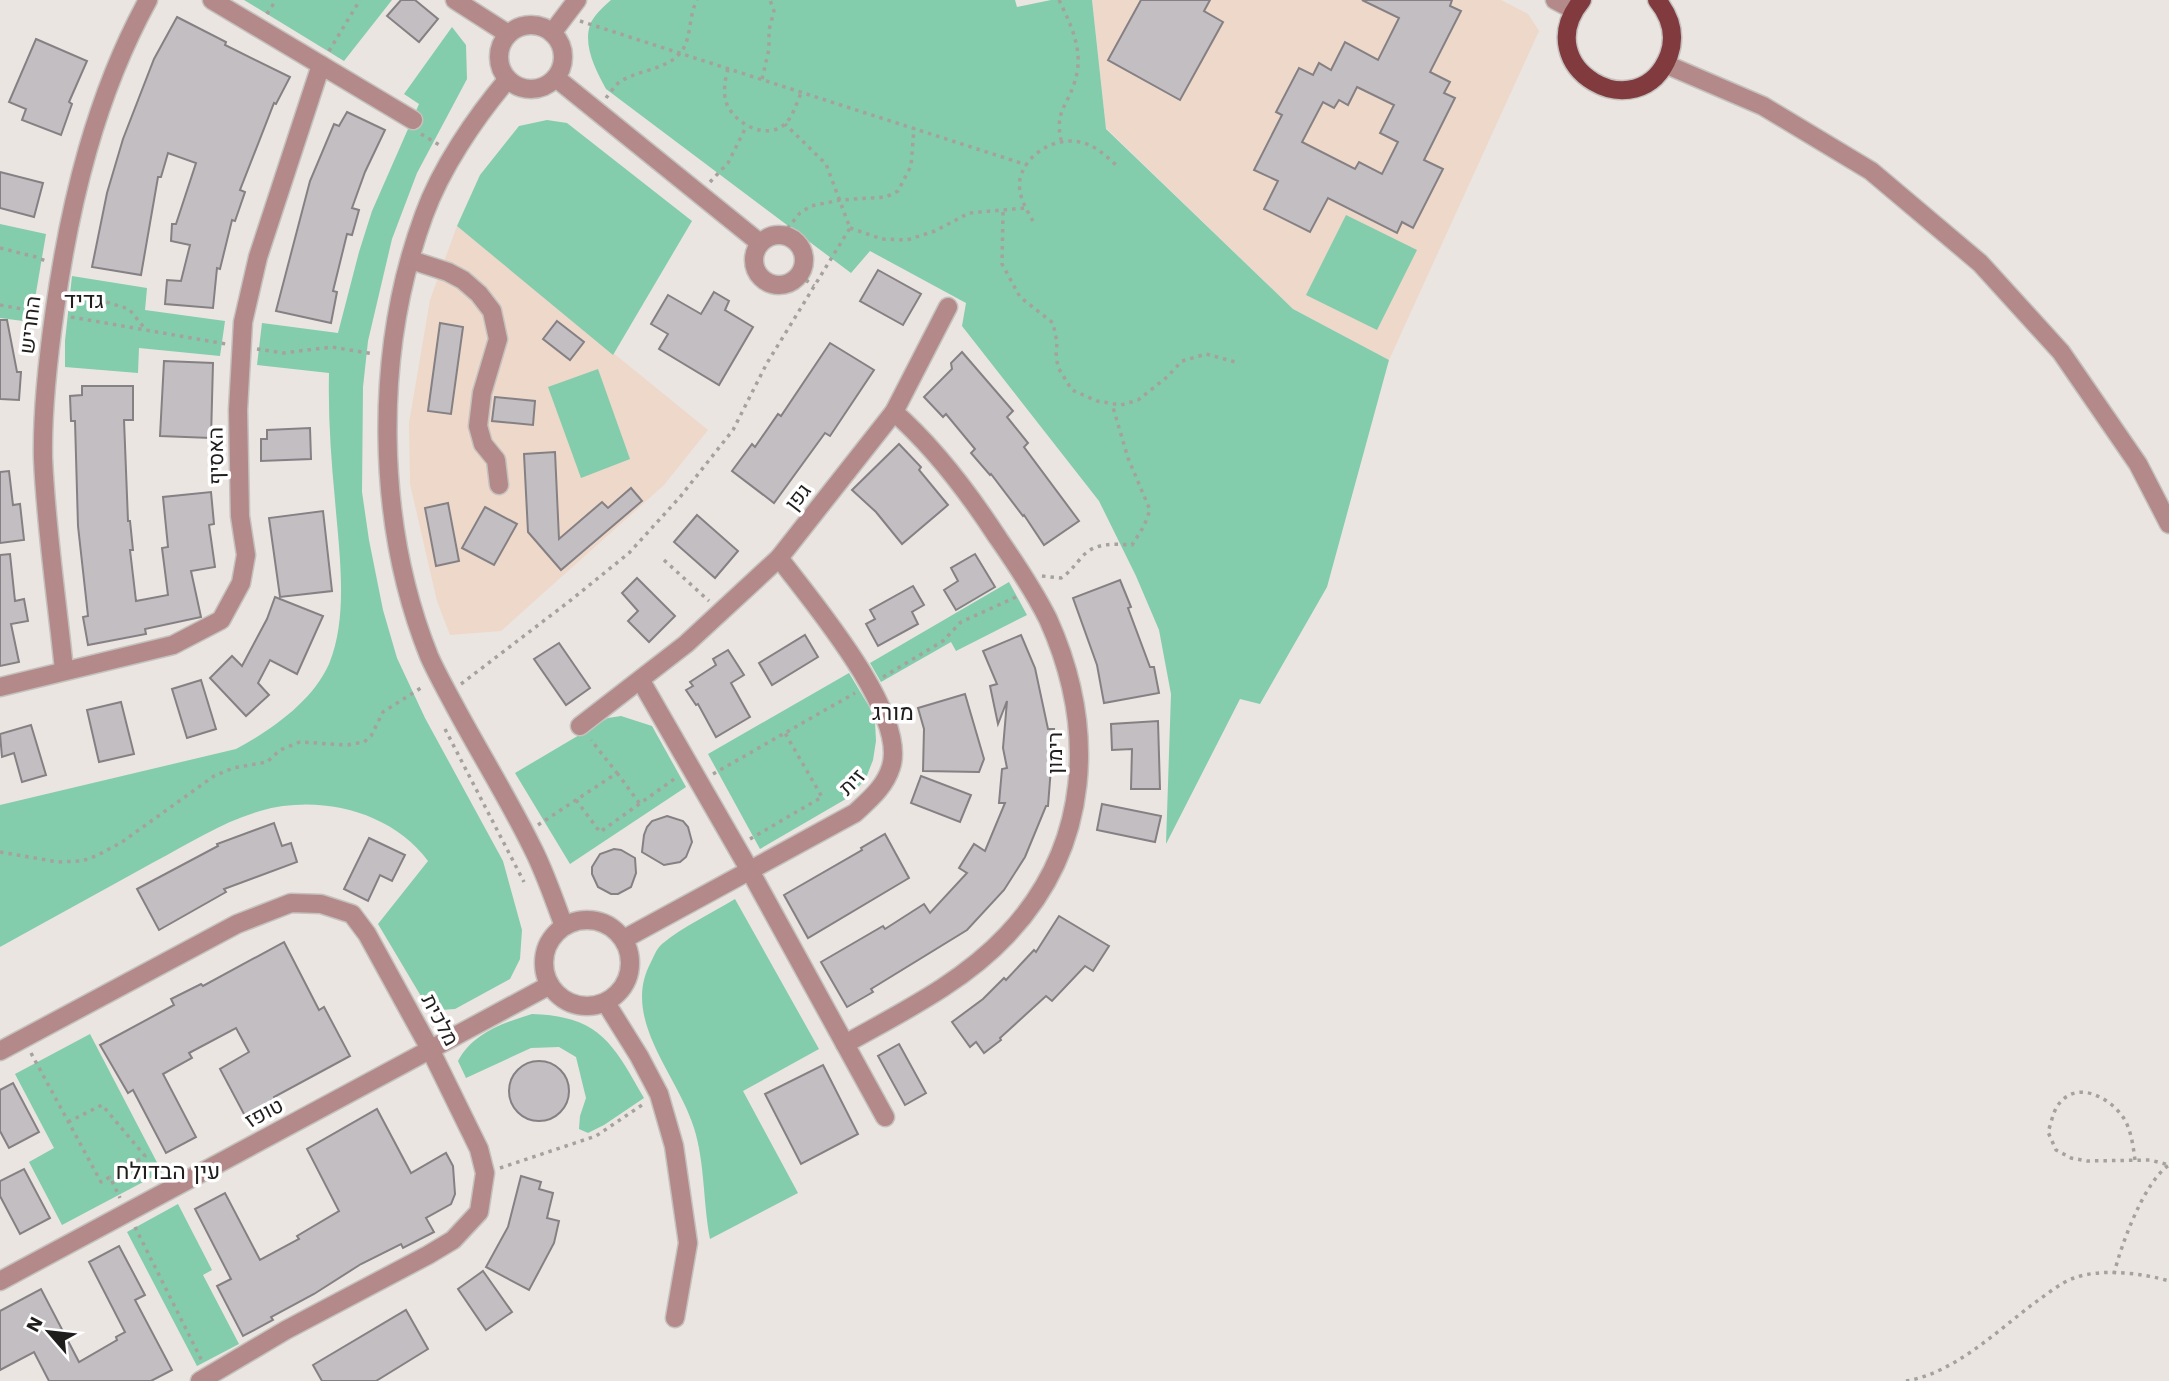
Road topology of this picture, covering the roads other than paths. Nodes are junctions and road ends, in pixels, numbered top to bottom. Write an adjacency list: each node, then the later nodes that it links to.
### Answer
1 (148, 0): 22 (street, החריש)
2 (212, 0): 11 (street)
3 (455, 0): 9 (street)
4 (577, 0): 8 (street)
5 (1555, 0): 7 (street)
6 (1657, 0): 10 (main road)
7 (1578, 5): 10 (main road)
8 (552, 33): 9 (street); 12 (street)
9 (508, 34): 13 (street)
10 (1665, 64): 20 (street)
11 (321, 65): 14 (street); 22 (street, האסיף)
12 (556, 78): 13 (street); 15 (street)
13 (507, 80): 16 (street)
14 (413, 120)
15 (760, 243): 15 (street)
16 (411, 260): 19 (street); 27 (street)
17 (948, 307): 18 (street, גפן)
18 (894, 412): 21 (street, גפן); 31 (street, רימון)
19 (499, 485)
20 (2169, 524)
21 (779, 558): 23 (street, גפן); 26 (street, זית)
22 (64, 670): 24 (street, האסיף)
23 (641, 681): 25 (street, גפן); 26 (street)
24 (0, 687)
25 (580, 726)
26 (749, 869): 28 (street, זית); 31 (street)
27 (564, 926): 28 (street); 29 (street)
28 (624, 939): 30 (street)
29 (550, 985): 30 (street); 32 (street, טופז)
30 (606, 1003): 36 (street)
31 (845, 1044): 34 (street)
32 (430, 1049): 33 (street, מלכית); 35 (street, טופז); 37 (street, מלכית)
33 (0, 1051)
34 (886, 1117)
35 (0, 1281)
36 (674, 1318)
37 (200, 1381)

